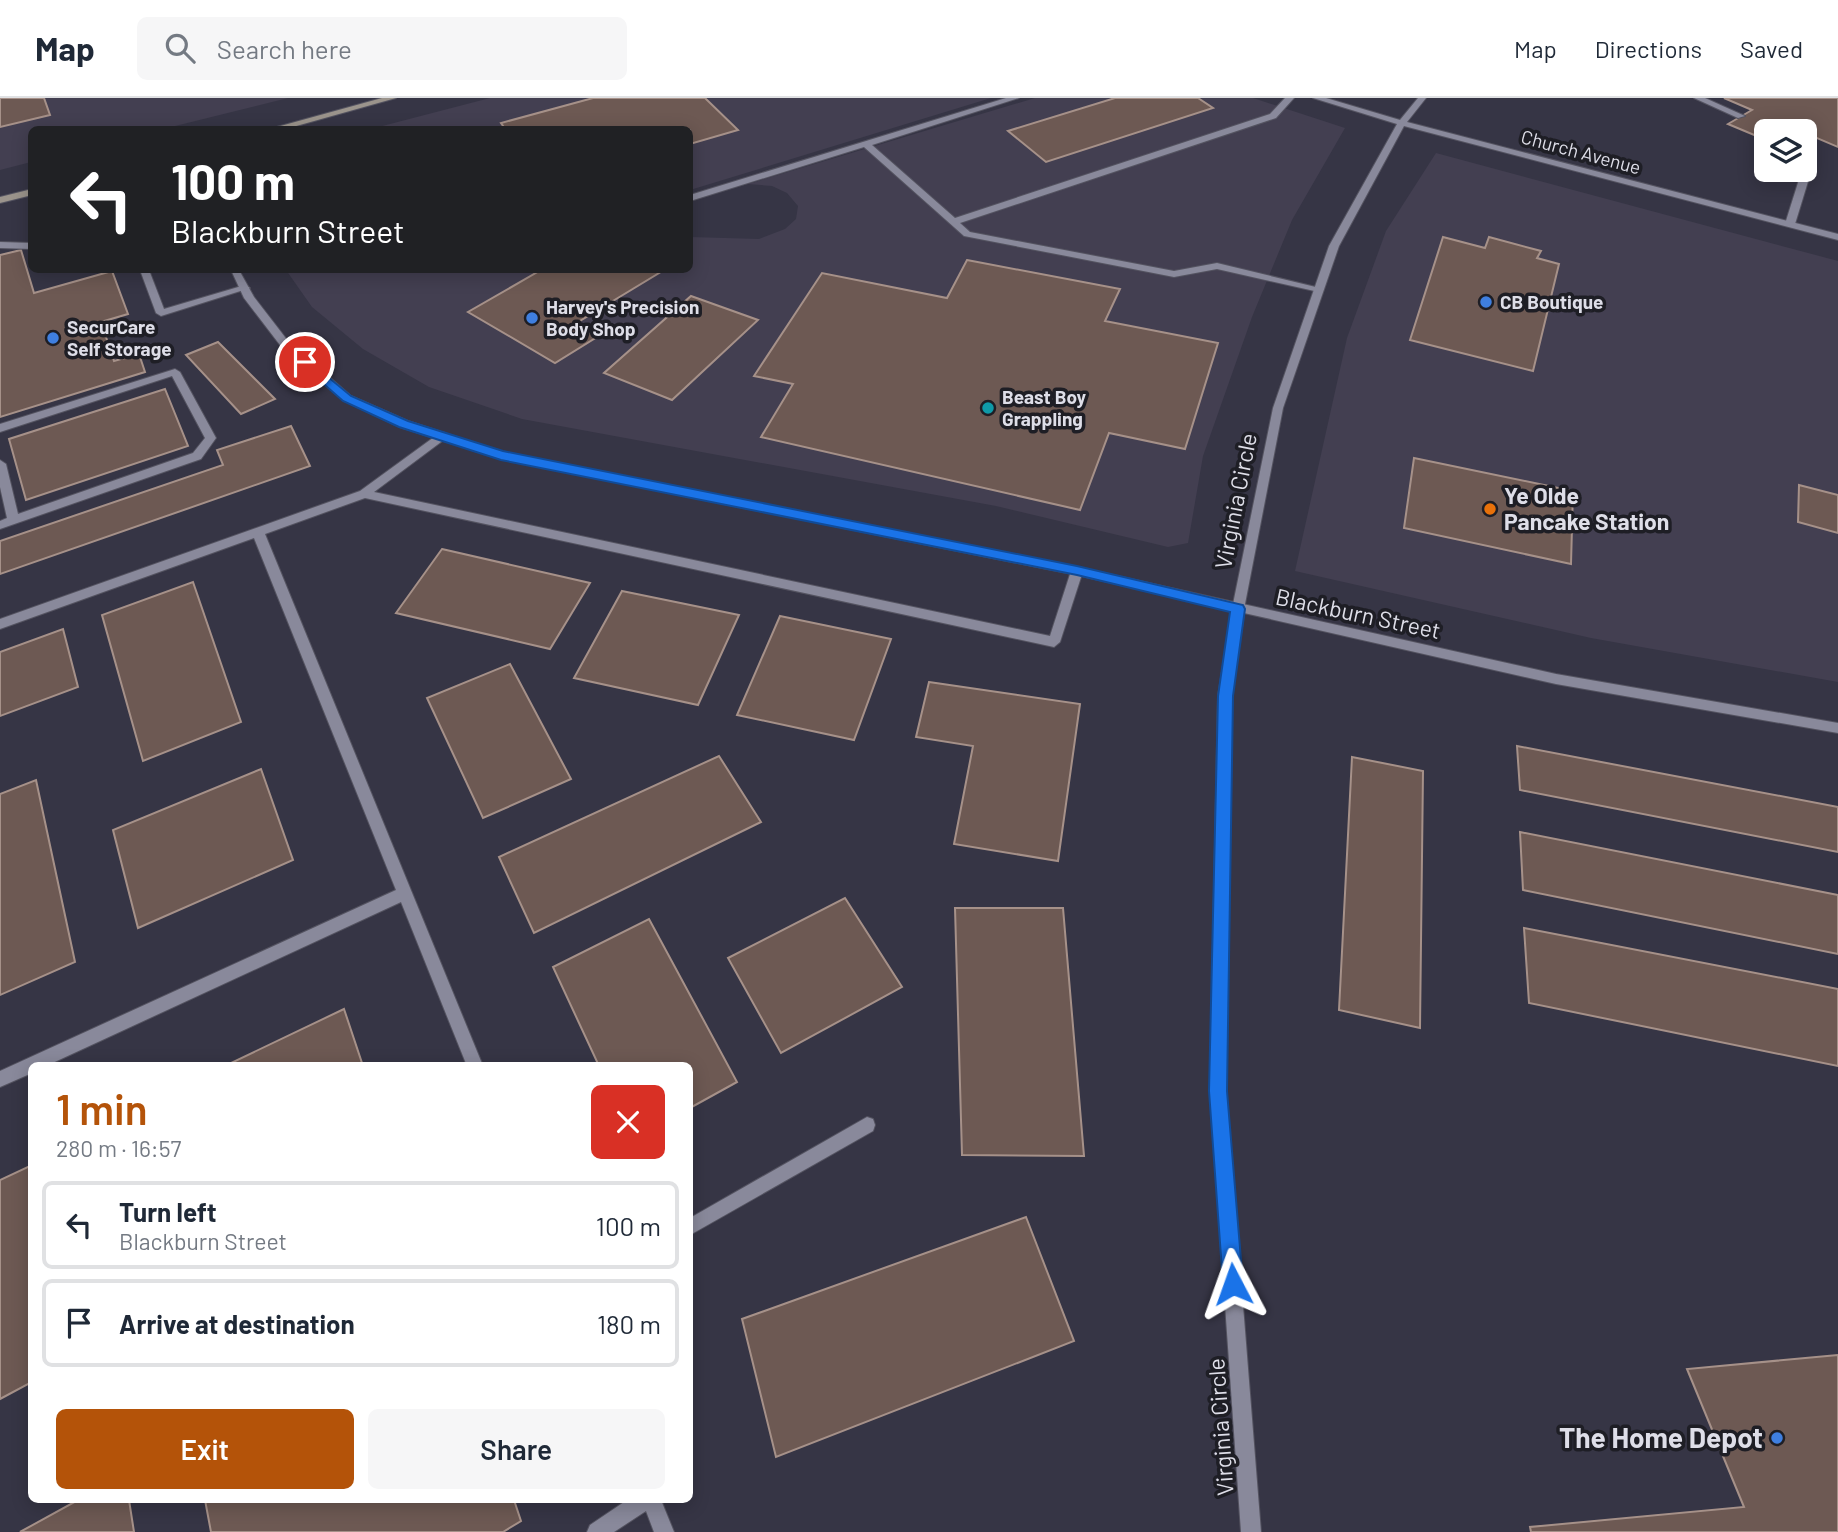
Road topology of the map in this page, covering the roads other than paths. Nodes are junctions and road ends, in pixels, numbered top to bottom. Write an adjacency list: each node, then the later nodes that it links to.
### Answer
1 (393, 98): 9 (main road)
2 (1015, 98): 10 (street)
3 (1290, 98): 15 (street)
4 (1317, 98): 8 (street, Church Avenue)
5 (1422, 98): 8 (street, Virginia Circle)
6 (1698, 98): 7 (street)
7 (1741, 116)
8 (1402, 123): 16 (street, Church Avenue); 23 (street, Virginia Circle)
9 (285, 126)
10 (866, 144): 13 (street); 15 (street)
11 (1804, 182): 16 (street)
12 (28, 193): 14 (main road)
13 (693, 197)
14 (0, 200)
15 (953, 222): 23 (street)
16 (1790, 224): 17 (street, Church Avenue)
17 (1838, 237)
18 (0, 245): 19 (street)
19 (28, 246)
20 (145, 273): 22 (street)
21 (236, 273): 22 (street, Blackburn Street)
22 (244, 288): 25 (street, Blackburn Street)
23 (1320, 289): 32 (street, Virginia Circle)
24 (0, 428): 28 (street)
25 (441, 436): 27 (street); 31 (street, Blackburn Street)
26 (0, 464): 28 (street)
27 (364, 494): 30 (street); 31 (street)
28 (14, 521): 29 (street)
29 (0, 525)
30 (258, 532): 33 (street); 35 (street)
31 (1077, 570): 32 (street, Blackburn Street)
32 (1238, 609): 34 (street, Blackburn Street); 46 (street, Virginia Circle)
33 (0, 624)
34 (1838, 728)
35 (405, 893): 36 (street); 37 (street)
36 (37, 1062)
37 (473, 1062)
38 (28, 1066): 39 (street)
39 (0, 1079)
40 (867, 1125): 41 (street)
41 (693, 1225)
42 (640, 1503): 44 (street)
43 (652, 1503): 45 (street)
44 (597, 1532)
45 (664, 1532)
46 (1251, 1532)

